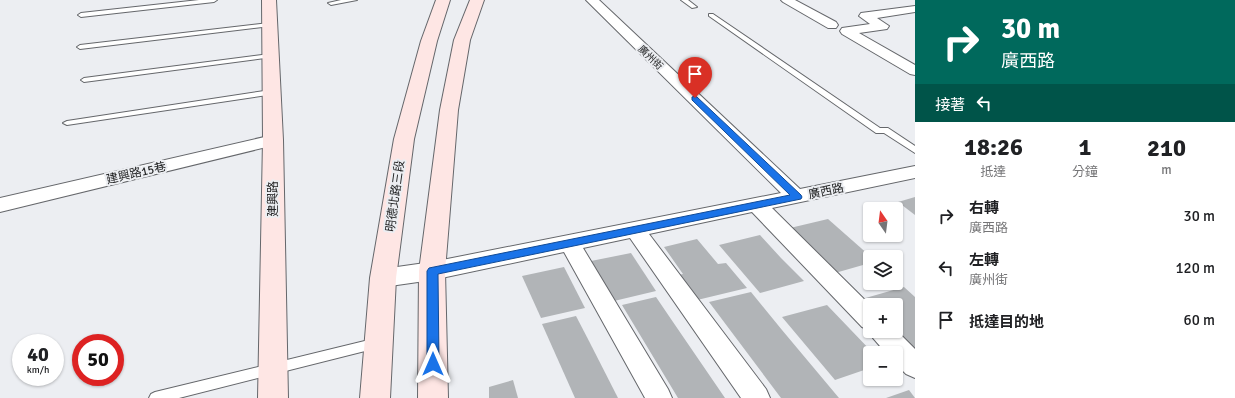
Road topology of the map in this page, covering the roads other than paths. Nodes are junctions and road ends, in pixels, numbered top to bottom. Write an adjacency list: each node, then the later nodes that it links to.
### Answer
1 (214, 0): 10 (lane)
2 (269, 0): 16 (main road, 建興路)
3 (354, 0): 11 (lane)
4 (443, 0): 33 (main road, 明德北路三段)
5 (477, 0): 32 (main road)
6 (592, 0): 27 (street, 廣州街)
7 (684, 0): 12 (lane)
8 (787, 0): 17 (street)
9 (896, 0): 13 (street)
10 (191, 1): 14 (lane)
11 (330, 3)
12 (694, 7)
13 (915, 10): 20 (street)
14 (81, 15)
15 (711, 15): 25 (lane)
16 (269, 25): 18 (lane); 19 (main road, 建興路)
17 (832, 25)
18 (80, 47)
19 (270, 56): 21 (lane); 22 (main road, 建興路)
20 (915, 71)
21 (84, 80)
22 (271, 92): 23 (lane); 24 (main road, 建興路)
23 (67, 123)
24 (273, 140): 28 (street, 建興路15巷); 38 (main road, 建興路)
25 (915, 150)
26 (915, 172): 27 (street, 廣西路)
27 (797, 197): 29 (street, 廣西路)
28 (0, 205)
29 (757, 205): 30 (street, 廣西路); 34 (street)
30 (635, 230): 31 (street, 廣西路); 44 (street)
31 (569, 243): 32 (street, 廣西路); 43 (street)
32 (432, 271): 33 (street, 廣西路); 42 (main road)
33 (384, 278): 36 (main road, 明德北路三段)
34 (863, 313)
35 (888, 338): 37 (street)
36 (378, 342): 38 (lane); 41 (main road, 明德北路三段)
37 (915, 366)
38 (273, 369): 39 (lane); 40 (main road, 建興路)
39 (155, 398)
40 (273, 398)
41 (375, 398)
42 (433, 398)
43 (659, 398)
44 (757, 398)

